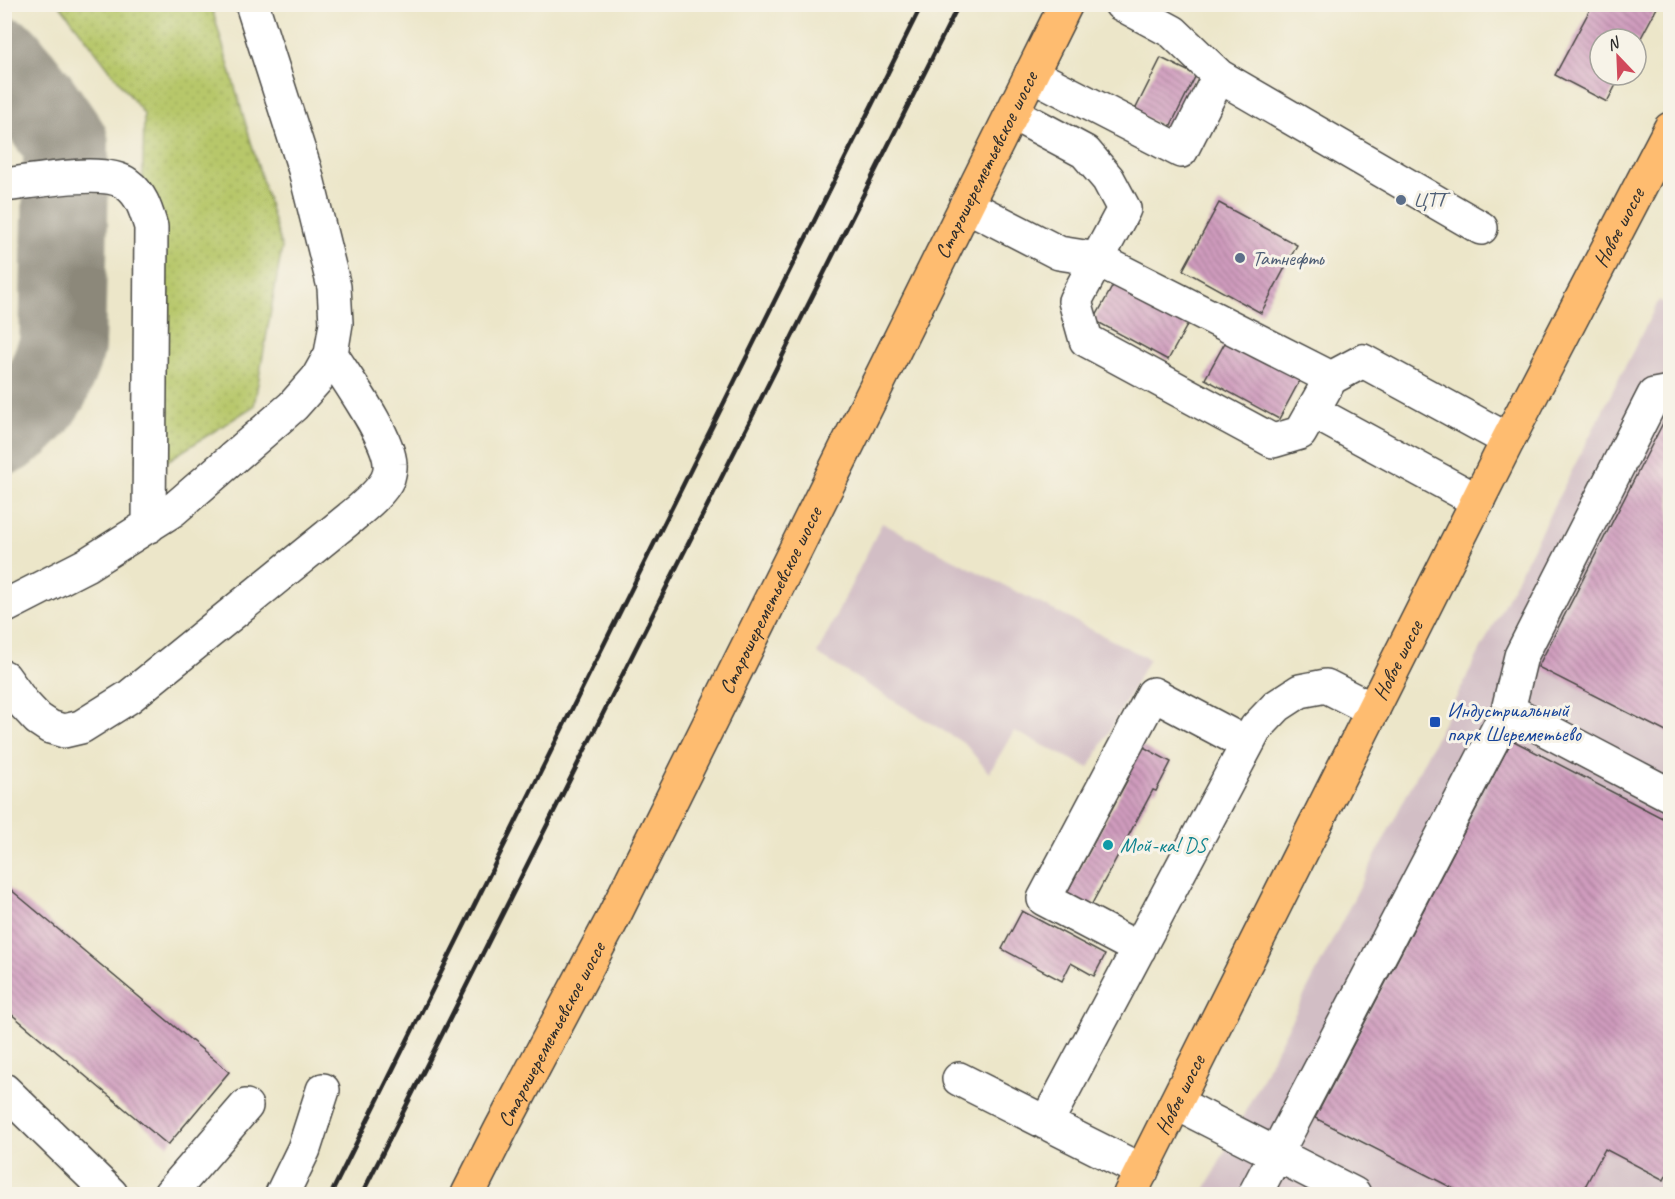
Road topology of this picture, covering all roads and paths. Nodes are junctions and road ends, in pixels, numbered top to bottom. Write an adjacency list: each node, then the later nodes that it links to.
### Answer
1 (252, 4): 12 (lane)
2 (1066, 4): 4 (main road, Старошереметьевское шоссе)
3 (1121, 4): 5 (lane)
4 (1031, 74): 5 (lane); 6 (main road, Старошереметьевское шоссе)
5 (1219, 76): 10 (lane)
6 (1012, 113): 9 (main road, Старошереметьевское шоссе); 11 (lane)
7 (1671, 129): 16 (main road, Новое шоссе)
8 (4, 185): 18 (lane)
9 (966, 205): 11 (lane); 32 (main road, Старошереметьевское шоссе)
10 (1481, 228)
11 (1097, 259): 13 (lane); 15 (lane)
12 (331, 354): 18 (lane); 20 (lane)
13 (1331, 378): 15 (lane); 16 (lane)
14 (1671, 392): 22 (lane)
15 (1312, 411): 17 (lane)
16 (1508, 440): 17 (main road, Новое шоссе)
17 (1478, 501): 21 (main road, Новое шоссе)
18 (149, 526): 19 (lane)
19 (4, 607)
20 (4, 677)
21 (1372, 710): 23 (lane); 29 (main road, Новое шоссе)
22 (1508, 711): 24 (lane); 33 (lane)
23 (1247, 744): 25 (lane); 25 (lane)
24 (1671, 795)
25 (1139, 949): 31 (lane)
26 (959, 1079): 31 (lane)
27 (4, 1090): 35 (lane)
28 (323, 1090): 37 (lane)
29 (1176, 1103): 33 (lane); 34 (main road, Новое шоссе)
30 (246, 1106): 36 (lane)
31 (1046, 1123): 34 (lane)
32 (501, 1129): 38 (main road, Старошереметьевское шоссе); 39 (main road)
33 (1276, 1154): 40 (lane); 41 (lane)
34 (1136, 1183)
35 (111, 1194)
36 (170, 1194)
37 (282, 1194)
38 (468, 1194)
39 (485, 1194)
40 (1256, 1194)
41 (1354, 1194)

